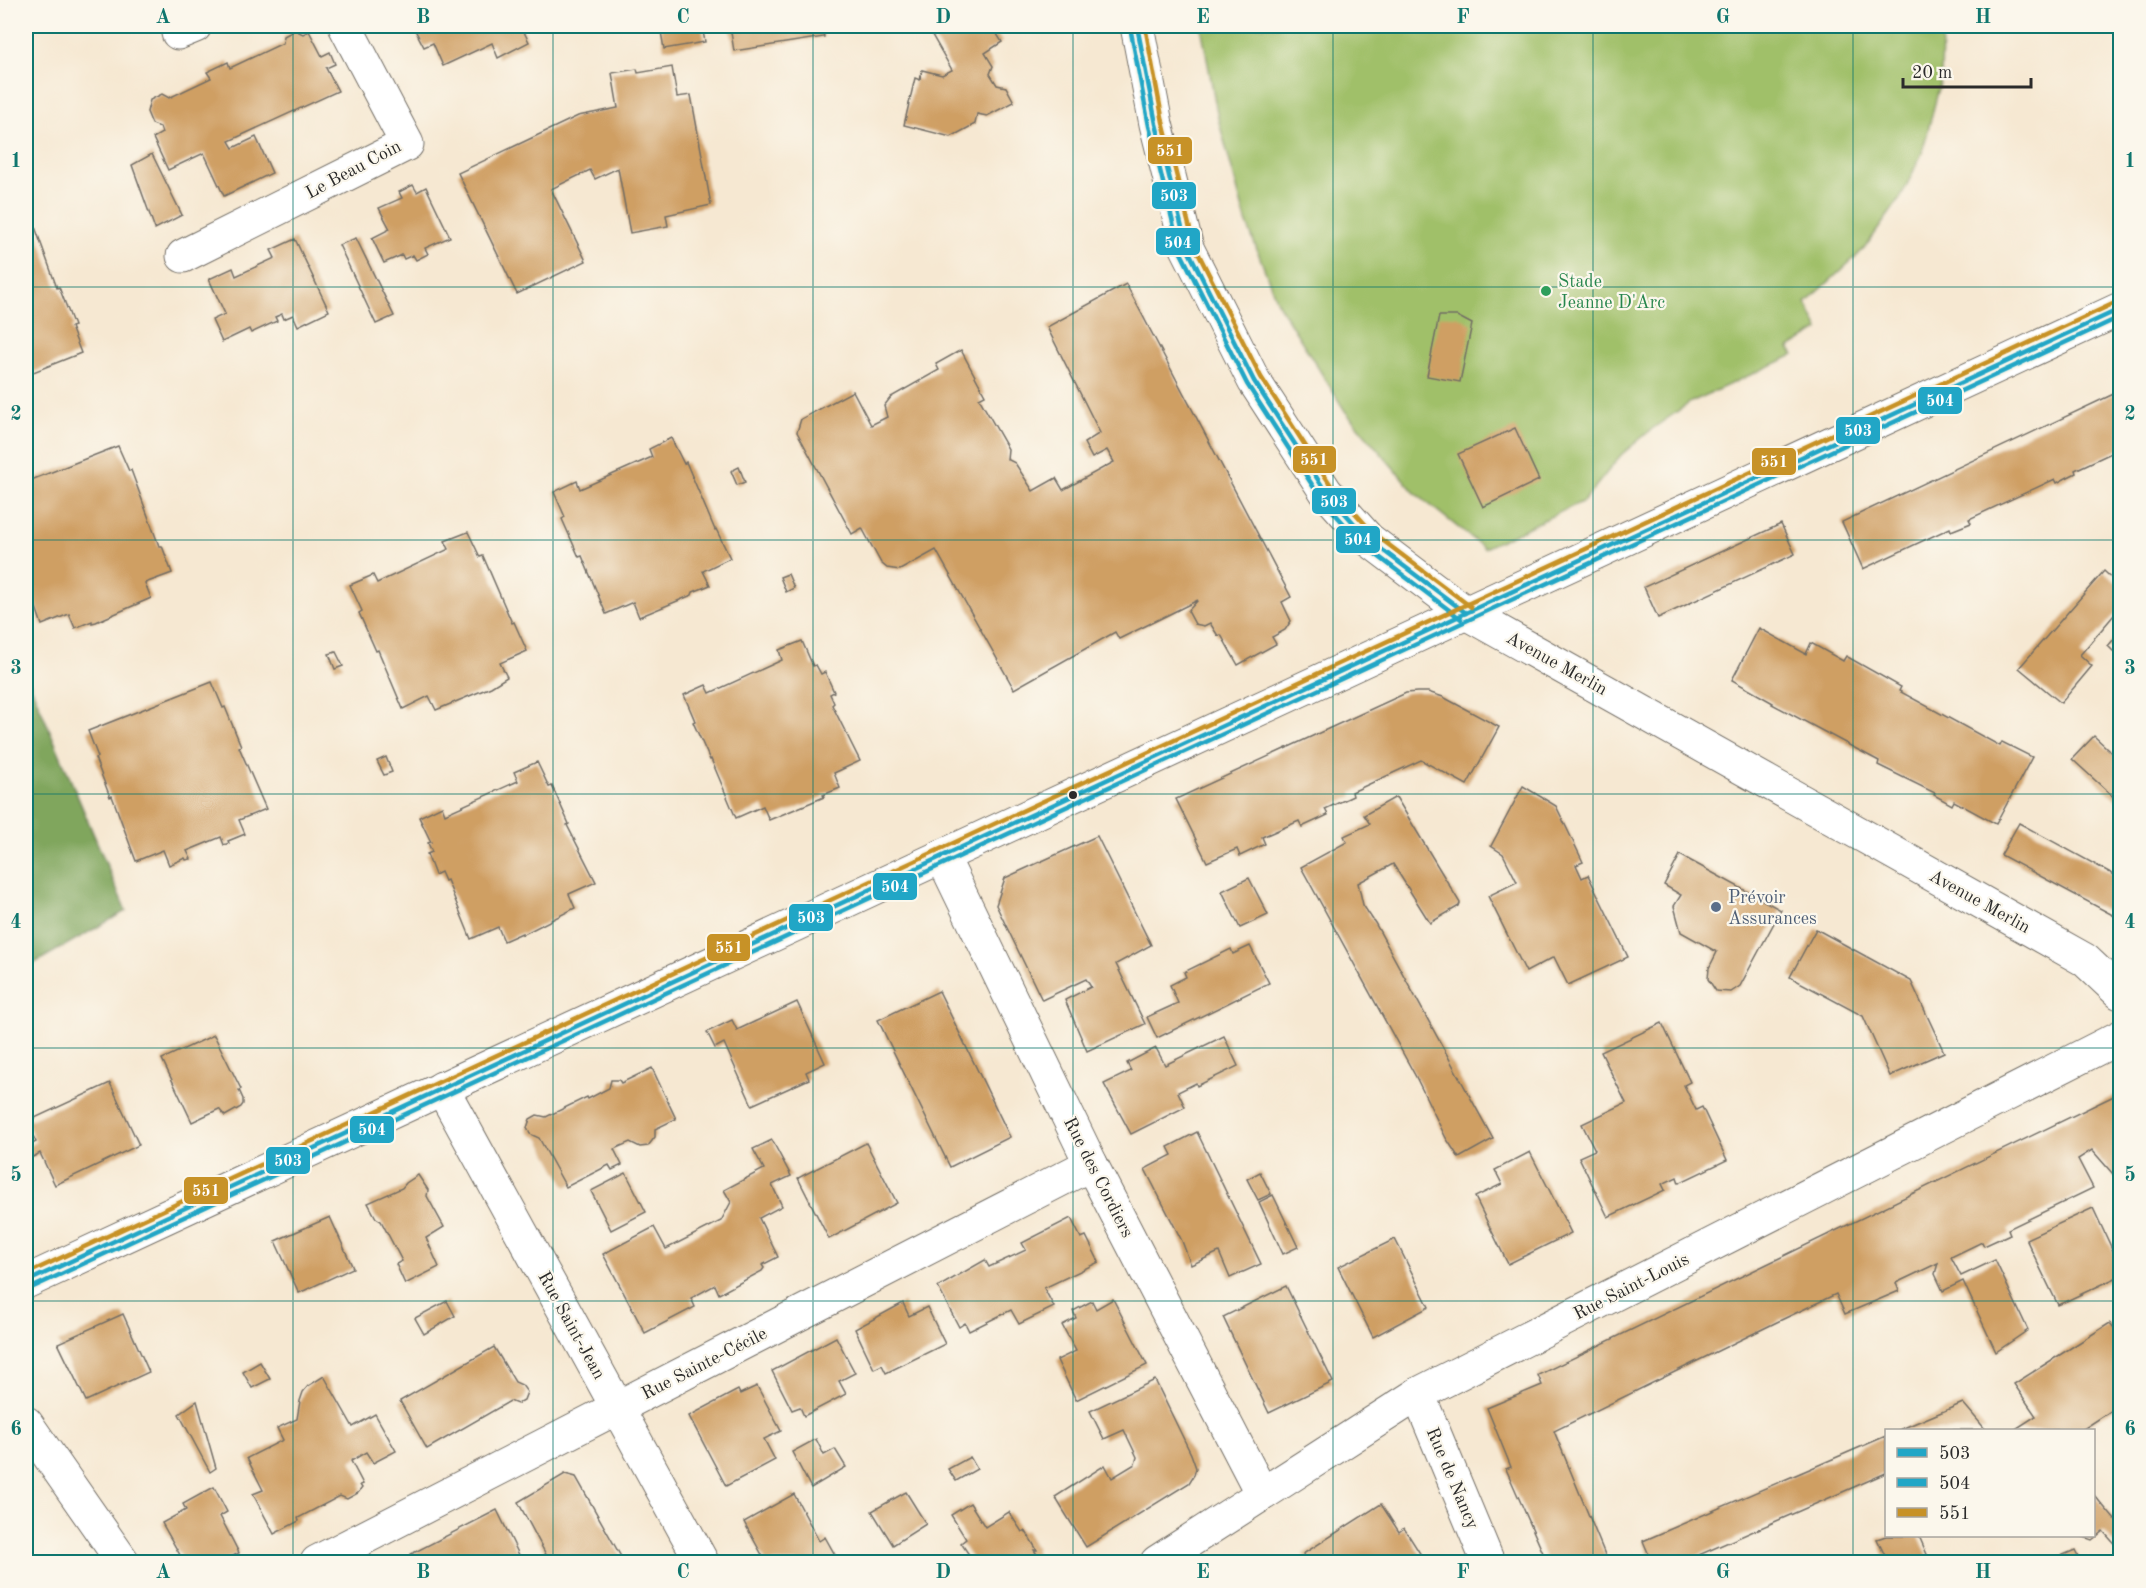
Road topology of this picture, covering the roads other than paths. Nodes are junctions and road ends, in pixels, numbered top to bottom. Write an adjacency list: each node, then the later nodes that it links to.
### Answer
1 (345, 26): 3 (street, Le Beau Coin)
2 (1137, 26): 5 (street, Avenue Merlin)
3 (183, 256)
4 (2121, 309): 5 (street)
5 (1466, 613): 6 (street); 7 (street, Avenue Merlin)
6 (942, 856): 9 (street); 10 (street, Rue des Cordiers)
7 (2121, 993)
8 (2121, 1037): 12 (street, Rue Saint-Louis)
9 (442, 1088): 11 (street); 13 (street, Rue Saint-Jean)
10 (1091, 1164): 13 (street, Rue Sainte-Cécile); 15 (street, Rue des Cordiers)
11 (26, 1282)
12 (1418, 1394): 15 (street, Rue Saint-Louis); 20 (street, Rue de Nancy)
13 (618, 1408): 17 (street, Rue Sainte-Cécile); 18 (street, Rue Saint-Jean)
14 (26, 1423): 16 (street)
15 (1262, 1494): 19 (street, Rue Saint-Louis)
16 (123, 1563)
17 (317, 1563)
18 (702, 1563)
19 (1157, 1563)
20 (1488, 1563)

